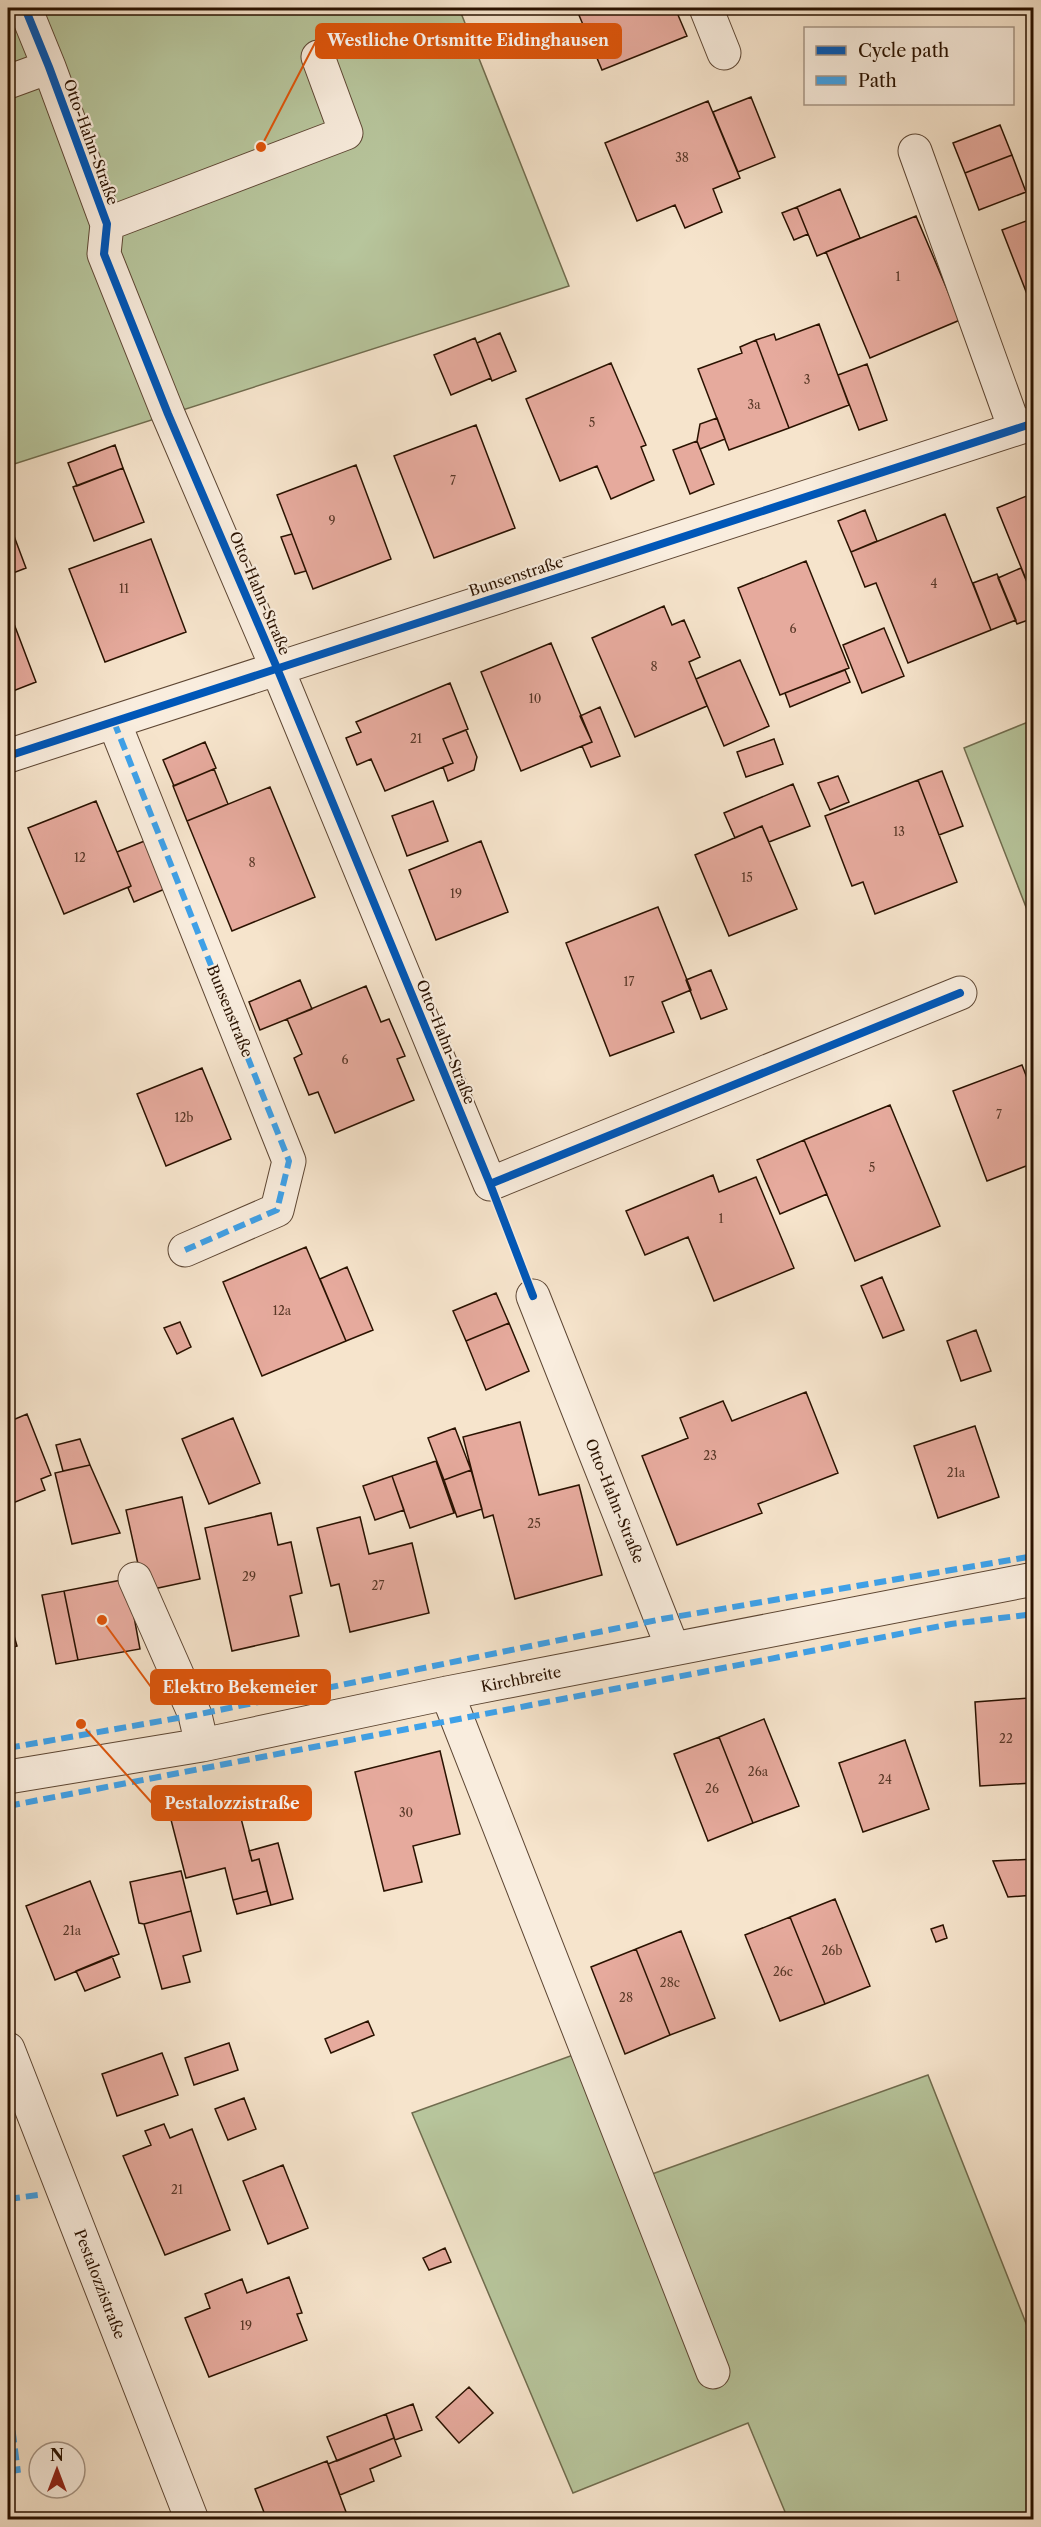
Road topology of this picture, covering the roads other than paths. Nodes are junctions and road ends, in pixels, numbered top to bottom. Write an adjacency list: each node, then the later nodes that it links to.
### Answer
1 (25, 8): 5 (street, Otto-Hahn-Straße)
2 (706, 8): 3 (street)
3 (724, 52)
4 (318, 57): 8 (street)
5 (49, 67): 6 (street); 8 (street, Otto-Hahn-Straße)
6 (8, 82)
7 (915, 151): 9 (street)
8 (107, 224): 10 (street, Otto-Hahn-Straße)
9 (1024, 426): 10 (street, Bunsenstraße)
10 (277, 668): 11 (street, Bunsenstraße); 13 (street, Otto-Hahn-Straße)
11 (114, 722): 12 (street, Bunsenstraße); 14 (street, Bunsenstraße)
12 (8, 756)
13 (960, 993)
14 (185, 1250)
15 (533, 1296): 18 (street, Otto-Hahn-Straße)
16 (1034, 1579): 18 (street, Kirchbreite)
17 (135, 1580): 20 (street)
18 (673, 1649): 19 (street, Kirchbreite)
19 (447, 1694): 20 (street, Kirchbreite); 23 (street)
20 (202, 1745): 21 (street, Kirchbreite)
21 (8, 1777)
22 (8, 2049): 24 (street, Pestalozzistraße)
23 (713, 2372)
24 (192, 2520)

